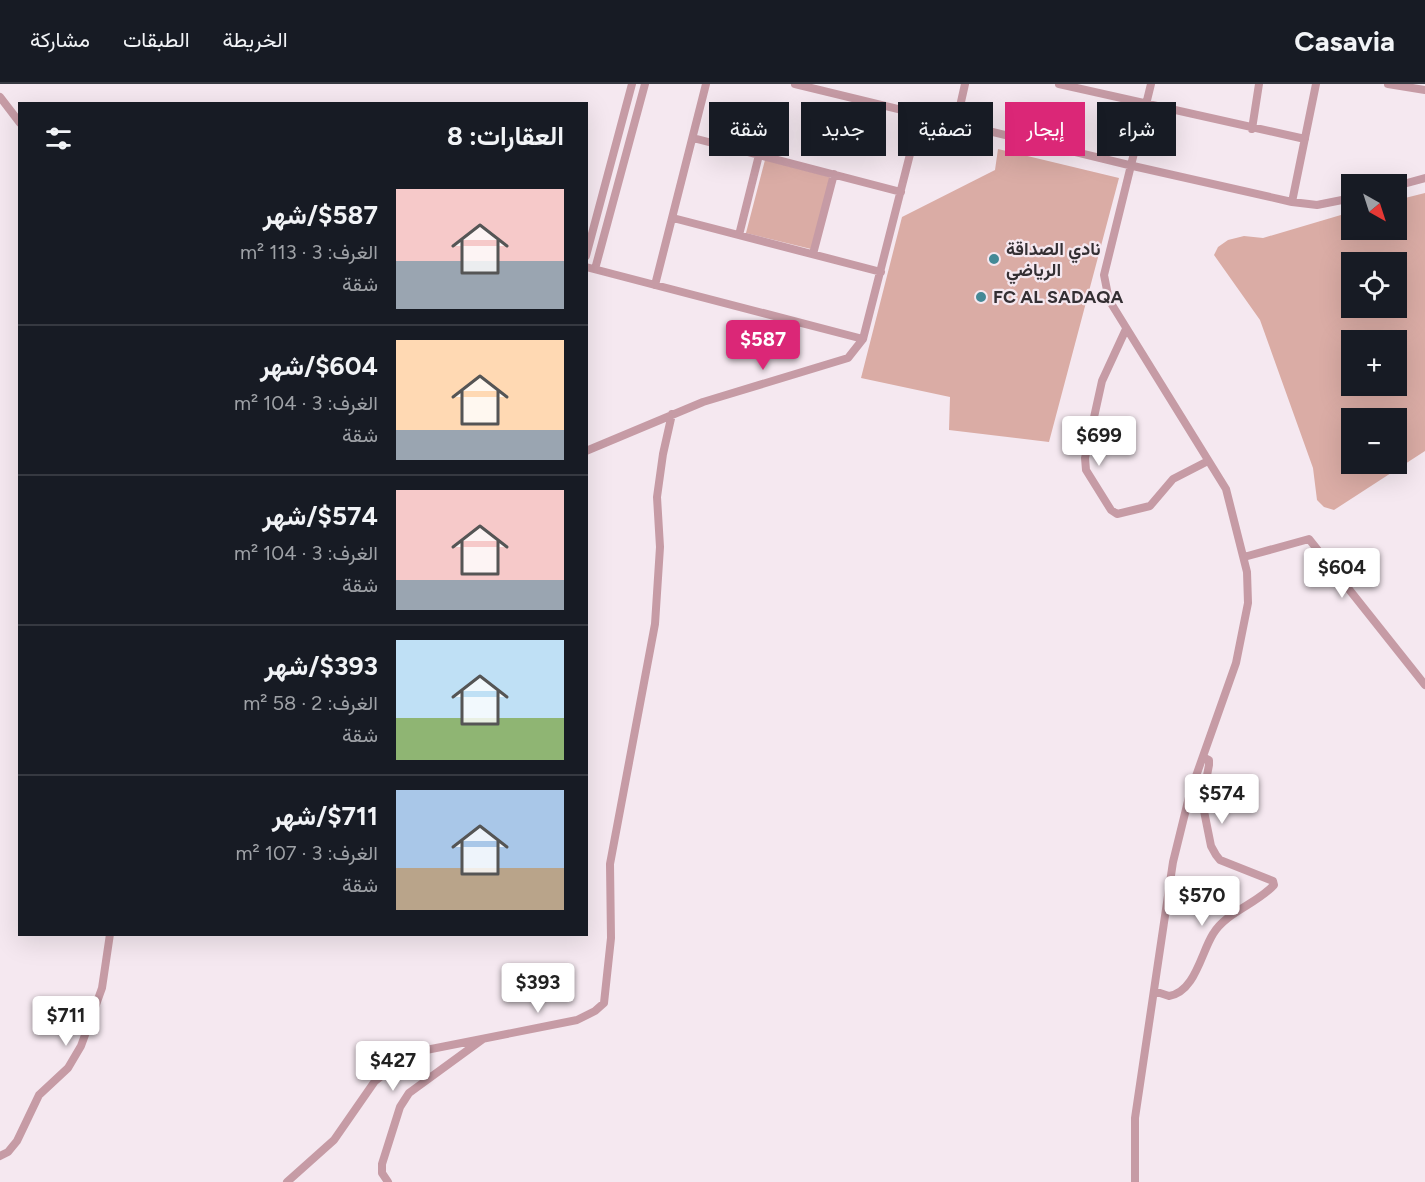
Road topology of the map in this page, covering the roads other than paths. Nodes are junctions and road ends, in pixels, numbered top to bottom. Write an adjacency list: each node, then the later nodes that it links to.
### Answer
1 (632, 84): 38 (street)
2 (645, 84): 40 (street)
3 (706, 84): 22 (street)
4 (795, 84): 17 (street)
5 (965, 84): 14 (street)
6 (1059, 84): 11 (street)
7 (1151, 84): 16 (street)
8 (1259, 84): 20 (street)
9 (1316, 84): 23 (street)
10 (1388, 84): 12 (street)
11 (1088, 87): 15 (street)
12 (1425, 90)
13 (0, 97): 19 (street)
14 (961, 102)
15 (1136, 102)
16 (1147, 102)
17 (898, 110)
18 (1176, 112): 20 (street)
19 (18, 120)
20 (1252, 129): 23 (street)
21 (993, 133): 29 (street)
22 (693, 138): 24 (street); 36 (street)
23 (1305, 139): 35 (street)
24 (709, 142)
25 (759, 156): 37 (street)
26 (763, 156): 30 (street)
27 (910, 156): 33 (street)
28 (1135, 156): 29 (street)
29 (1133, 166): 35 (street); 43 (street)
30 (834, 174): 33 (street); 39 (street)
31 (1425, 178): 32 (street)
32 (1407, 183)
33 (901, 192): 41 (street)
34 (1341, 200): 35 (street)
35 (1292, 202)
36 (673, 218): 37 (street); 42 (street)
37 (739, 235): 39 (street)
38 (588, 249)
39 (813, 254): 41 (street)
40 (591, 268): 42 (street)
41 (881, 273): 44 (street)
42 (655, 285): 44 (street)
43 (1126, 329): 47 (street); 47 (street)
44 (863, 339): 45 (street)
45 (672, 414): 46 (street); 53 (street)
46 (588, 450)
47 (1208, 461): 48 (street)
48 (1244, 557): 49 (street); 50 (street)
49 (1425, 685)
50 (1203, 757): 52 (street); 52 (street)
51 (110, 936): 54 (street)
52 (1154, 991): 57 (street)
53 (484, 1039): 55 (street); 56 (street)
54 (0, 1156)
55 (287, 1182)
56 (388, 1182)
57 (1135, 1182)

